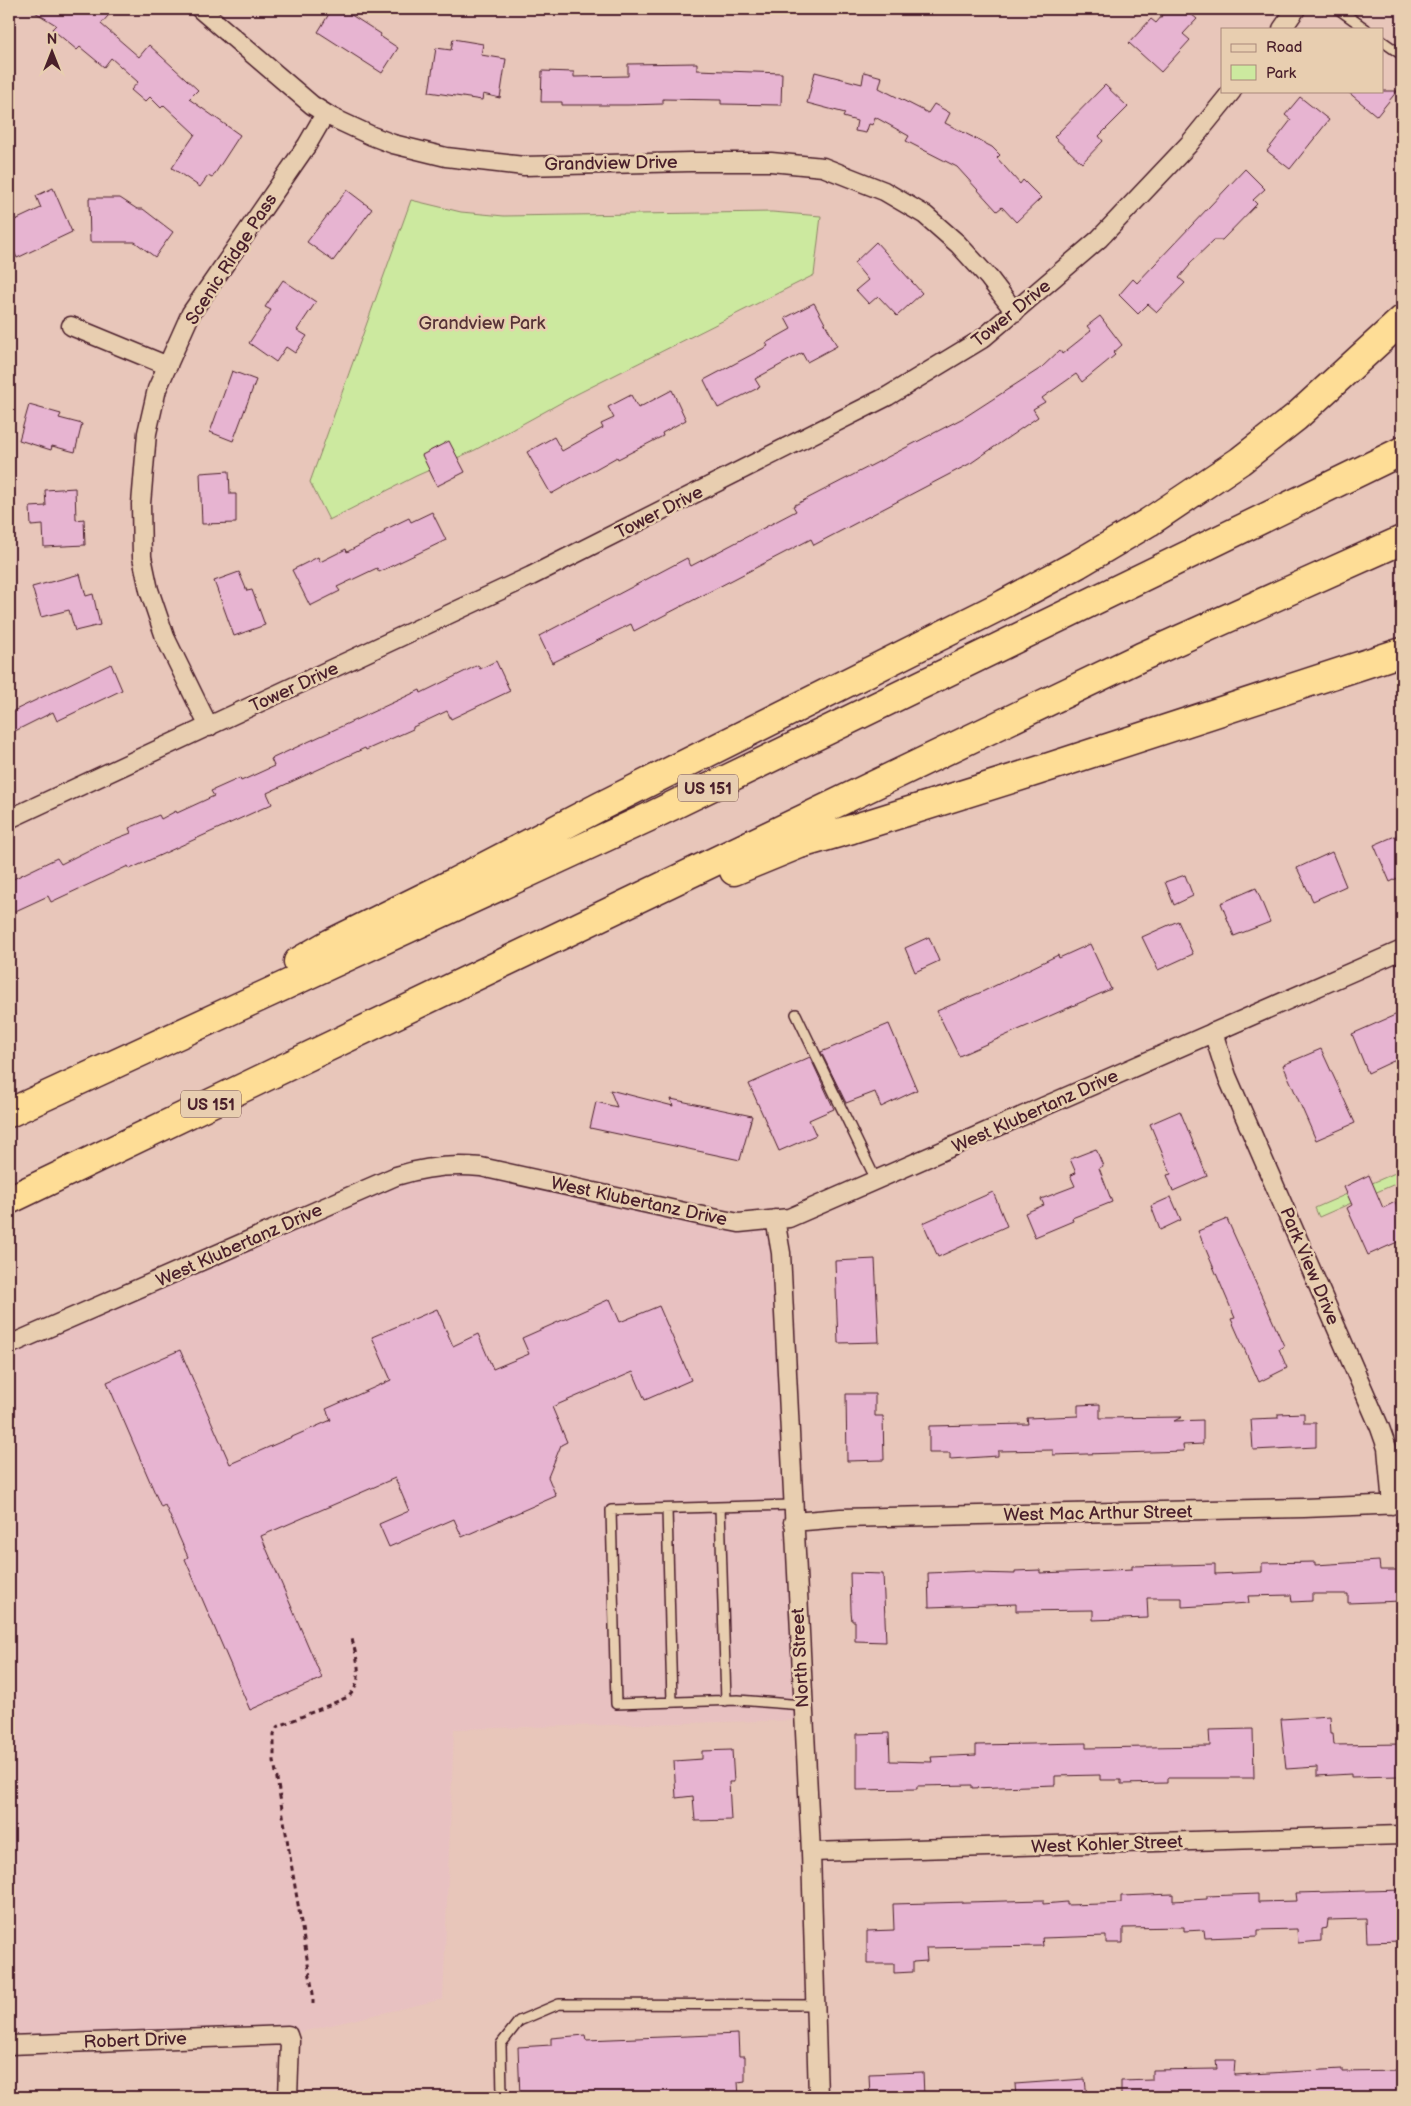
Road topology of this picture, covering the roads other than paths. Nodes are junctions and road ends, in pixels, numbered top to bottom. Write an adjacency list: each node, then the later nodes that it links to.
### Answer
1 (200, 9): 9 (street, Grandview Drive)
2 (1338, 9): 5 (lane)
3 (1292, 10): 4 (street)
4 (1283, 28)
5 (1365, 28)
6 (1384, 42): 7 (lane)
7 (1402, 55)
8 (1231, 92): 10 (street, Tower Drive)
9 (325, 114): 10 (street, Grandview Drive); 13 (street, Scenic Ridge Pass)
10 (1015, 312): 17 (street, Tower Drive)
11 (1402, 320): 23 (highway)
12 (71, 326): 13 (street)
13 (168, 366): 17 (street, Scenic Ridge Pass)
14 (1402, 451): 23 (highway, US 151)
15 (1402, 540): 20 (highway, US 151)
16 (1402, 652): 20 (highway)
17 (209, 727): 18 (street, Tower Drive)
18 (9, 819)
19 (1402, 950): 22 (street, West Klubertanz Drive)
20 (412, 1008): 26 (highway, US 151)
21 (796, 1014): 25 (lane)
22 (1213, 1032): 25 (street, West Klubertanz Drive); 29 (street, Park View Drive)
23 (128, 1058): 24 (highway, US 151)
24 (9, 1113)
25 (876, 1180): 27 (street, West Klubertanz Drive)
26 (9, 1200)
27 (774, 1219): 28 (street, West Klubertanz Drive); 32 (street, North Street)
28 (9, 1346)
29 (1397, 1504): 32 (street, West Mac Arthur Street)
30 (720, 1507): 31 (lane); 32 (lane); 33 (lane)
31 (667, 1508): 34 (lane); 34 (lane)
32 (793, 1514): 35 (street, North Street)
33 (726, 1701): 34 (lane); 35 (lane)
34 (672, 1702)
35 (803, 1704): 37 (street, North Street)
36 (1402, 1835): 37 (street, West Kohler Street)
37 (811, 1852): 38 (street, North Street)
38 (816, 2005): 41 (lane); 42 (street, North Street)
39 (9, 2045): 40 (street, Robert Drive)
40 (288, 2097)
41 (502, 2097)
42 (818, 2097)

